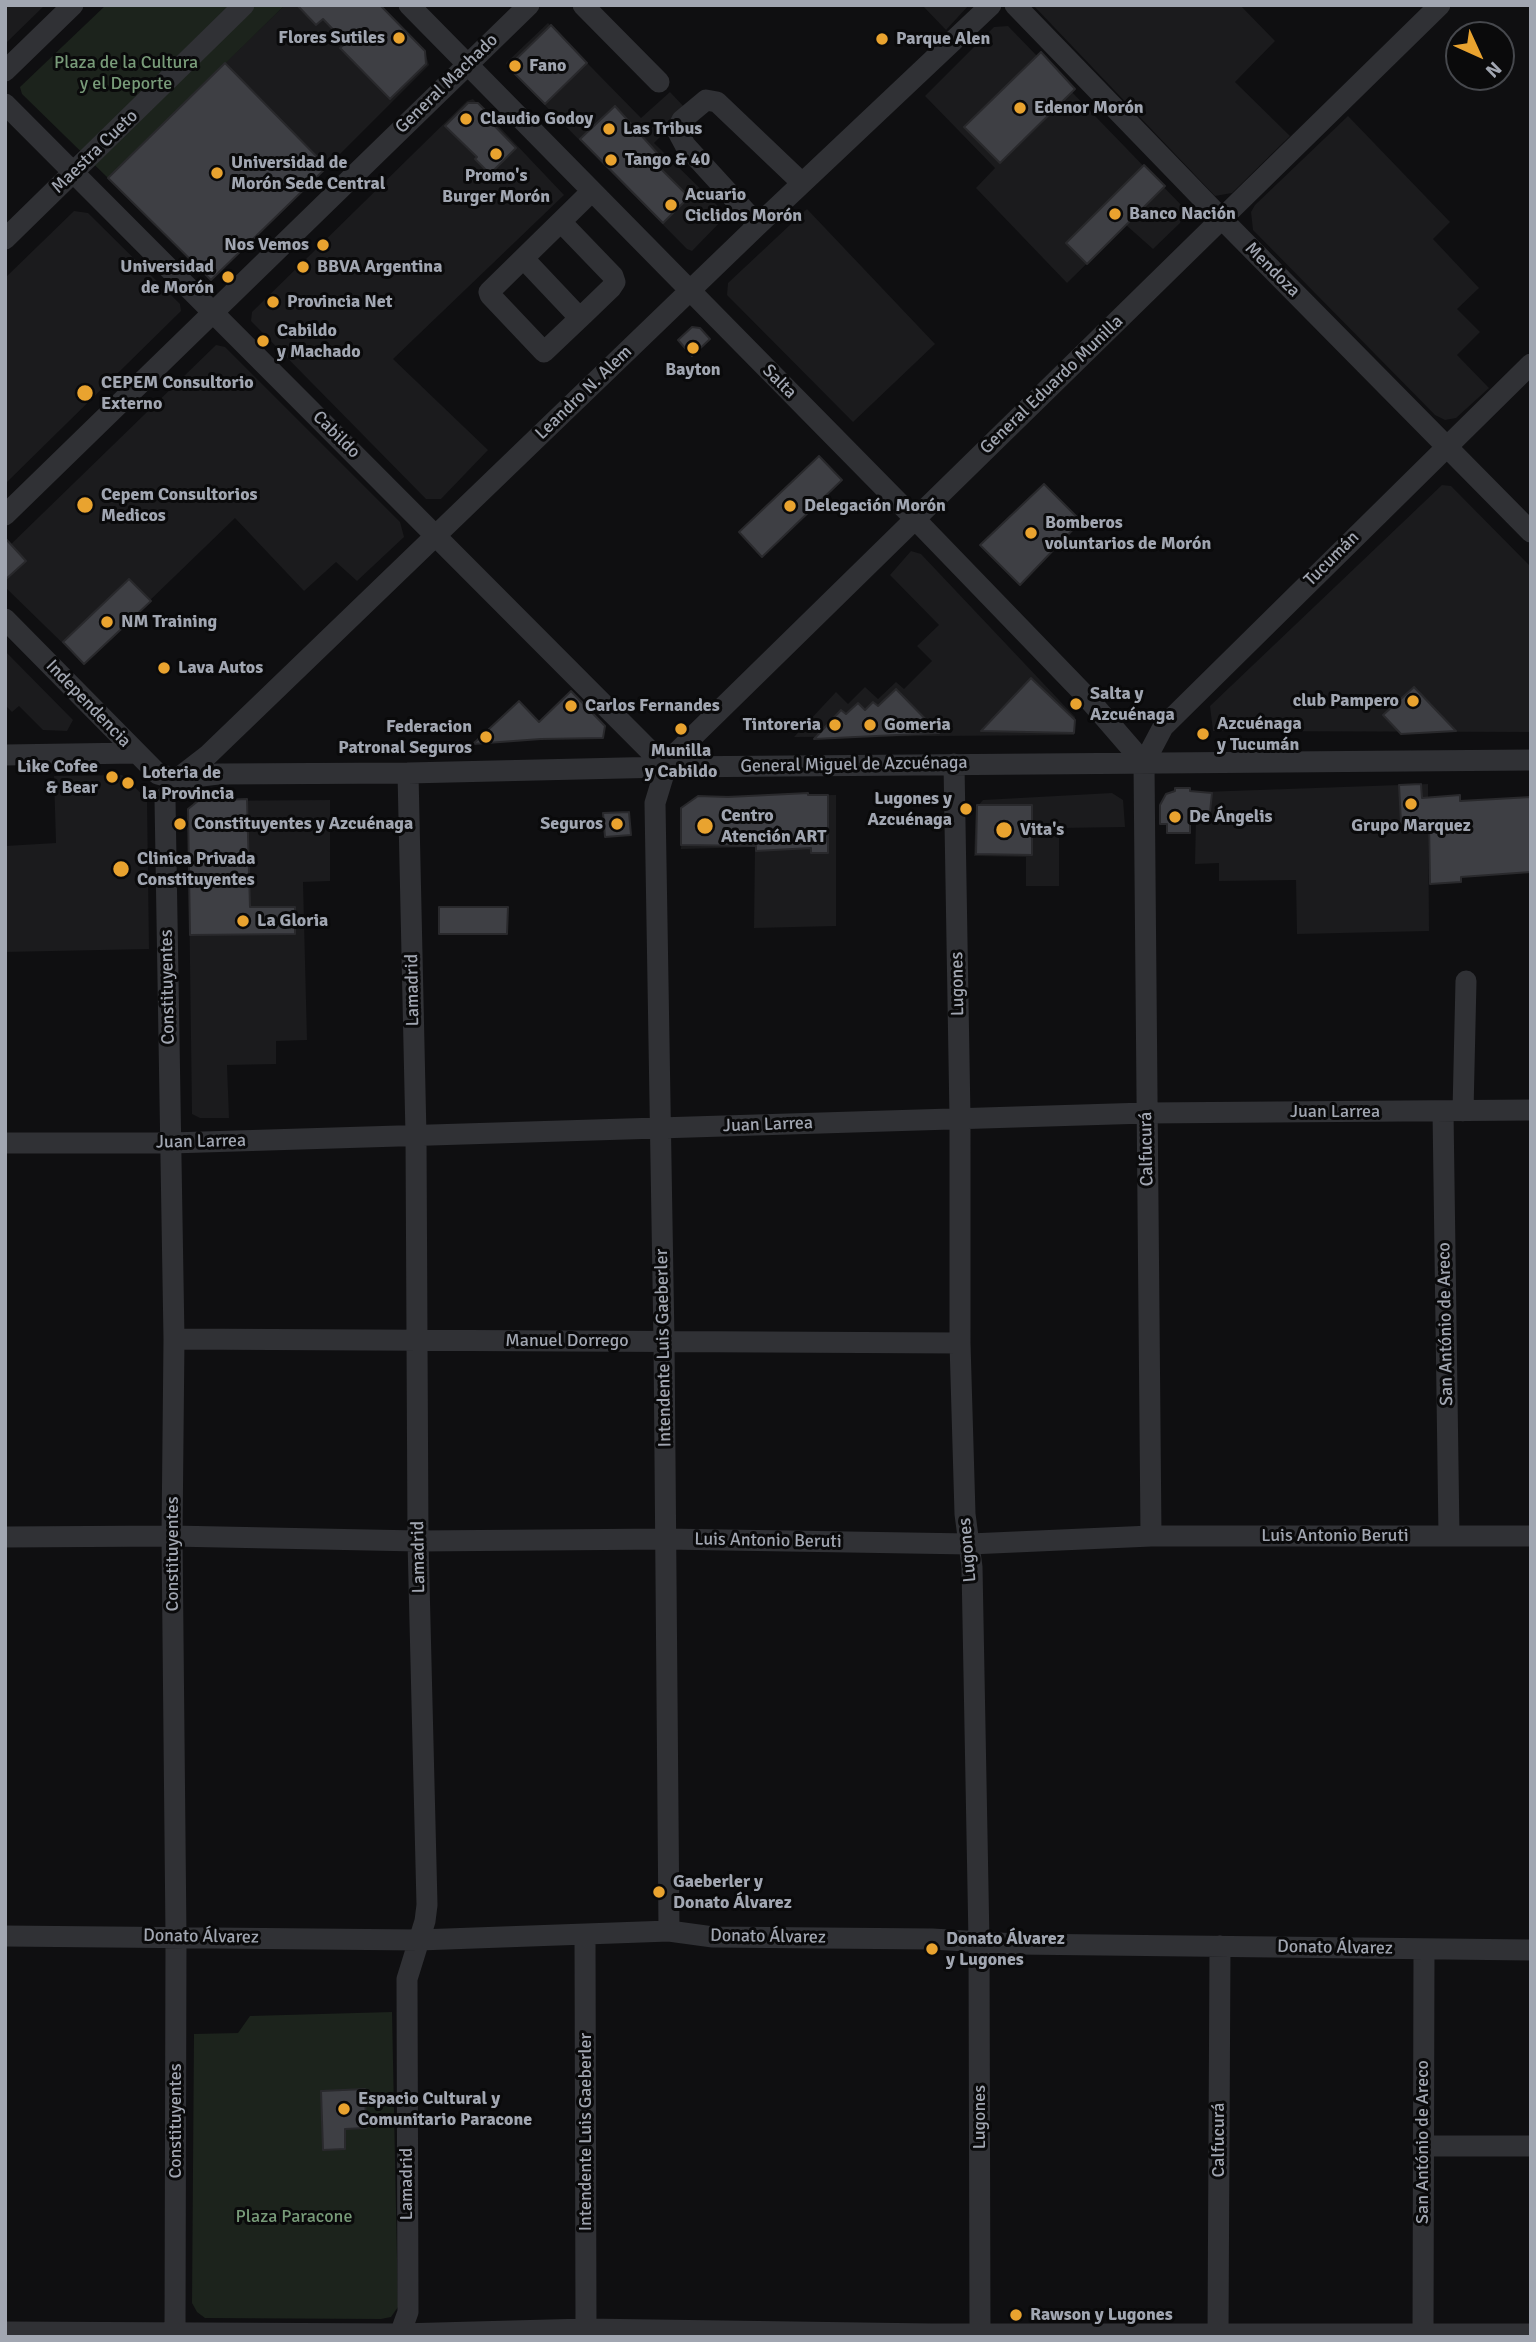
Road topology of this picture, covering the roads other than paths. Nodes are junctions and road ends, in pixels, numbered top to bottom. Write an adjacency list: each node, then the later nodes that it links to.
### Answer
1 (73, 5): 10 (street)
2 (244, 5): 13 (street, Maestra Cueto)
3 (409, 5): 9 (street, Salta)
4 (529, 5): 9 (street, General Machado)
5 (583, 5): 11 (street)
6 (990, 5): 14 (street, Leandro N. Alem)
7 (1015, 5): 16 (street, Mendoza)
8 (1440, 5): 16 (street, General Eduardo Munilla)
9 (467, 64): 15 (street, Salta); 22 (street, General Machado)
10 (5, 71)
11 (659, 82)
12 (5, 104): 13 (street, Cabildo)
13 (74, 173): 19 (street, Maestra Cueto); 22 (street, Cabildo)
14 (802, 183): 18 (street, Leandro N. Alem); 18 (street)
15 (592, 191): 17 (street); 21 (street, Salta)
16 (1222, 219): 25 (street, Mendoza); 27 (street, General Eduardo Munilla)
17 (561, 222): 20 (street); 23 (street)
18 (758, 225): 21 (street, Leandro N. Alem)
19 (5, 239)
20 (524, 259): 23 (street); 23 (street)
21 (690, 291): 27 (street, Salta); 29 (street, Leandro N. Alem)
22 (214, 312): 26 (street, General Machado); 29 (street, Cabildo)
23 (583, 315)
24 (1531, 363): 25 (street, Tucumán)
25 (1446, 446): 28 (street, Mendoza); 34 (street, Tucumán)
26 (5, 515)
27 (915, 519): 34 (street, Salta); 36 (street, General Eduardo Munilla)
28 (1531, 532)
29 (436, 536): 36 (street, Cabildo); 38 (street, Leandro N. Alem)
30 (5, 619): 31 (street, Independencia)
31 (136, 752): 32 (street); 38 (street, Independencia)
32 (5, 755)
33 (1531, 760): 34 (street, General Miguel de Azcuénaga)
34 (1144, 763): 35 (street, General Miguel de Azcuénaga); 42 (street, Calfucurá)
35 (954, 764): 36 (street, General Miguel de Azcuénaga); 43 (street, Lugones)
36 (666, 767): 37 (street, General Miguel de Azcuénaga); 44 (street, Intendente Luis Gaeberler)
37 (408, 773): 38 (street, General Miguel de Azcuénaga); 45 (street, Lamadrid)
38 (177, 779): 47 (street, Constituyentes)
39 (1466, 981): 41 (street, San António de Areco)
40 (1531, 1110): 41 (street, Juan Larrea)
41 (1453, 1111): 42 (street, Juan Larrea); 54 (street, San António de Areco)
42 (1146, 1113): 43 (street, Juan Larrea); 53 (street, Calfucurá)
43 (960, 1118): 44 (street, Juan Larrea); 51 (street, Lugones)
44 (661, 1129): 45 (street, Juan Larrea); 50 (street, Intendente Luis Gaeberler)
45 (416, 1136): 47 (street, Juan Larrea); 49 (street, Lamadrid)
46 (5, 1143): 47 (street, Juan Larrea)
47 (171, 1143): 48 (street, Constituyentes)
48 (174, 1339): 49 (street, Manuel Dorrego); 52 (street, Constituyentes)
49 (417, 1340): 50 (street, Manuel Dorrego); 58 (street, Lamadrid)
50 (664, 1341): 51 (street, Manuel Dorrego); 57 (street, Intendente Luis Gaeberler)
51 (960, 1343): 59 (street, Lugones)
52 (172, 1536): 56 (street, Luis Antonio Beruti); 58 (street, Luis Antonio Beruti); 63 (street, Constituyentes)
53 (1152, 1536): 54 (street, Luis Antonio Beruti); 59 (street, Luis Antonio Beruti)
54 (1449, 1536): 55 (street, Luis Antonio Beruti)
55 (1531, 1536)
56 (5, 1537)
57 (666, 1539): 58 (street, Luis Antonio Beruti); 59 (street, Luis Antonio Beruti); 60 (street, Intendente Luis Gaeberler)
58 (418, 1541): 64 (street, Lamadrid)
59 (970, 1544): 65 (street, Lugones)
60 (669, 1931): 61 (street, Donato Álvarez); 65 (street, Donato Álvarez)
61 (585, 1935): 64 (street, Donato Álvarez); 71 (street, Intendente Luis Gaeberler)
62 (5, 1936): 63 (street, Donato Álvarez)
63 (176, 1937): 64 (street, Donato Álvarez); 73 (street, Constituyentes)
64 (419, 1940): 77 (street, Lamadrid)
65 (979, 1942): 66 (street, Donato Álvarez); 78 (street, Lugones)
66 (1220, 1946): 67 (street, Donato Álvarez); 79 (street, Calfucurá)
67 (1424, 1950): 68 (street, Donato Álvarez); 69 (street, San António de Areco)
68 (1531, 1950)
69 (1423, 2146): 70 (street); 74 (street, San António de Areco)
70 (1531, 2146)
71 (586, 2329): 77 (street); 78 (street)
72 (5, 2332): 76 (street)
73 (175, 2332): 76 (street); 77 (street)
74 (1423, 2334): 75 (street); 79 (street)
75 (1531, 2334)
76 (53, 2335)
77 (400, 2335)
78 (980, 2335): 79 (street)
79 (1218, 2335)

